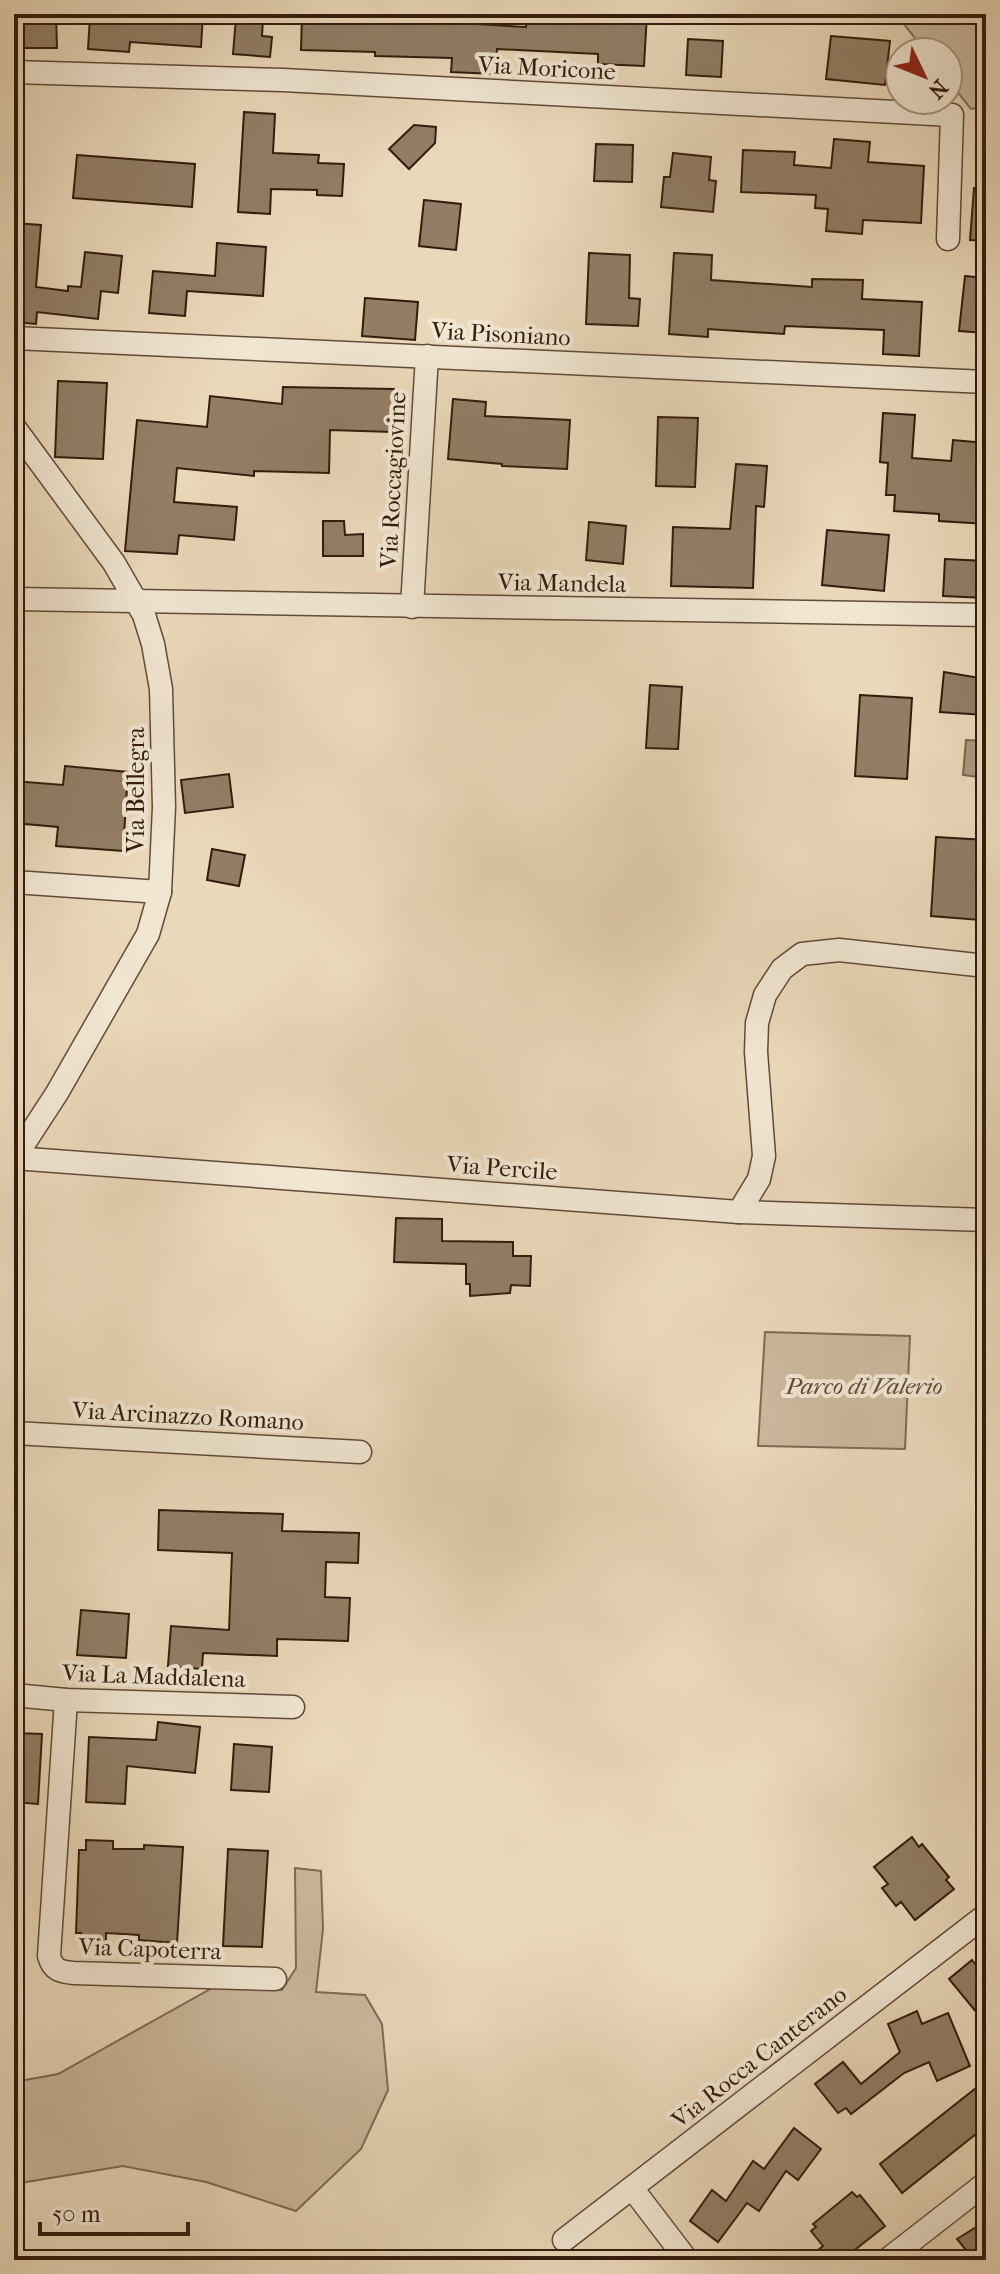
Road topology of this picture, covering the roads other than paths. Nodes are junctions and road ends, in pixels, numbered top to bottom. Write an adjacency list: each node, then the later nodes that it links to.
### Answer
1 (14, 72): 2 (street, Via Moricone)
2 (948, 239)
3 (14, 338): 4 (street, Via Pisoniano)
4 (427, 356): 5 (street, Via Pisoniano); 9 (street, Via Roccagiovine)
5 (986, 382)
6 (14, 427): 8 (street, Via Bellegra)
7 (14, 599): 8 (street, Via Mandela)
8 (138, 602): 9 (street, Via Mandela); 12 (street, Via Bellegra)
9 (412, 607): 10 (street, Via Mandela)
10 (986, 615)
11 (14, 882): 12 (street)
12 (160, 892): 14 (street, Via Bellegra)
13 (986, 966): 15 (street)
14 (14, 1158): 15 (street, Via Percile)
15 (739, 1212): 16 (street, Via Percile)
16 (986, 1220)
17 (14, 1433): 18 (street, Via Arcinazzo Romano)
18 (360, 1452)
19 (14, 1695): 20 (street, Via La Maddalena)
20 (66, 1700): 21 (street, Via La Maddalena); 23 (street, Via Capoterra)
21 (293, 1707)
22 (986, 1915): 25 (street, Via Rocca Canterano)
23 (275, 1979)
24 (986, 2183): 28 (street)
25 (632, 2188): 26 (street, Via Rocca Canterano); 27 (street)
26 (564, 2240)
27 (687, 2260)
28 (887, 2260)

